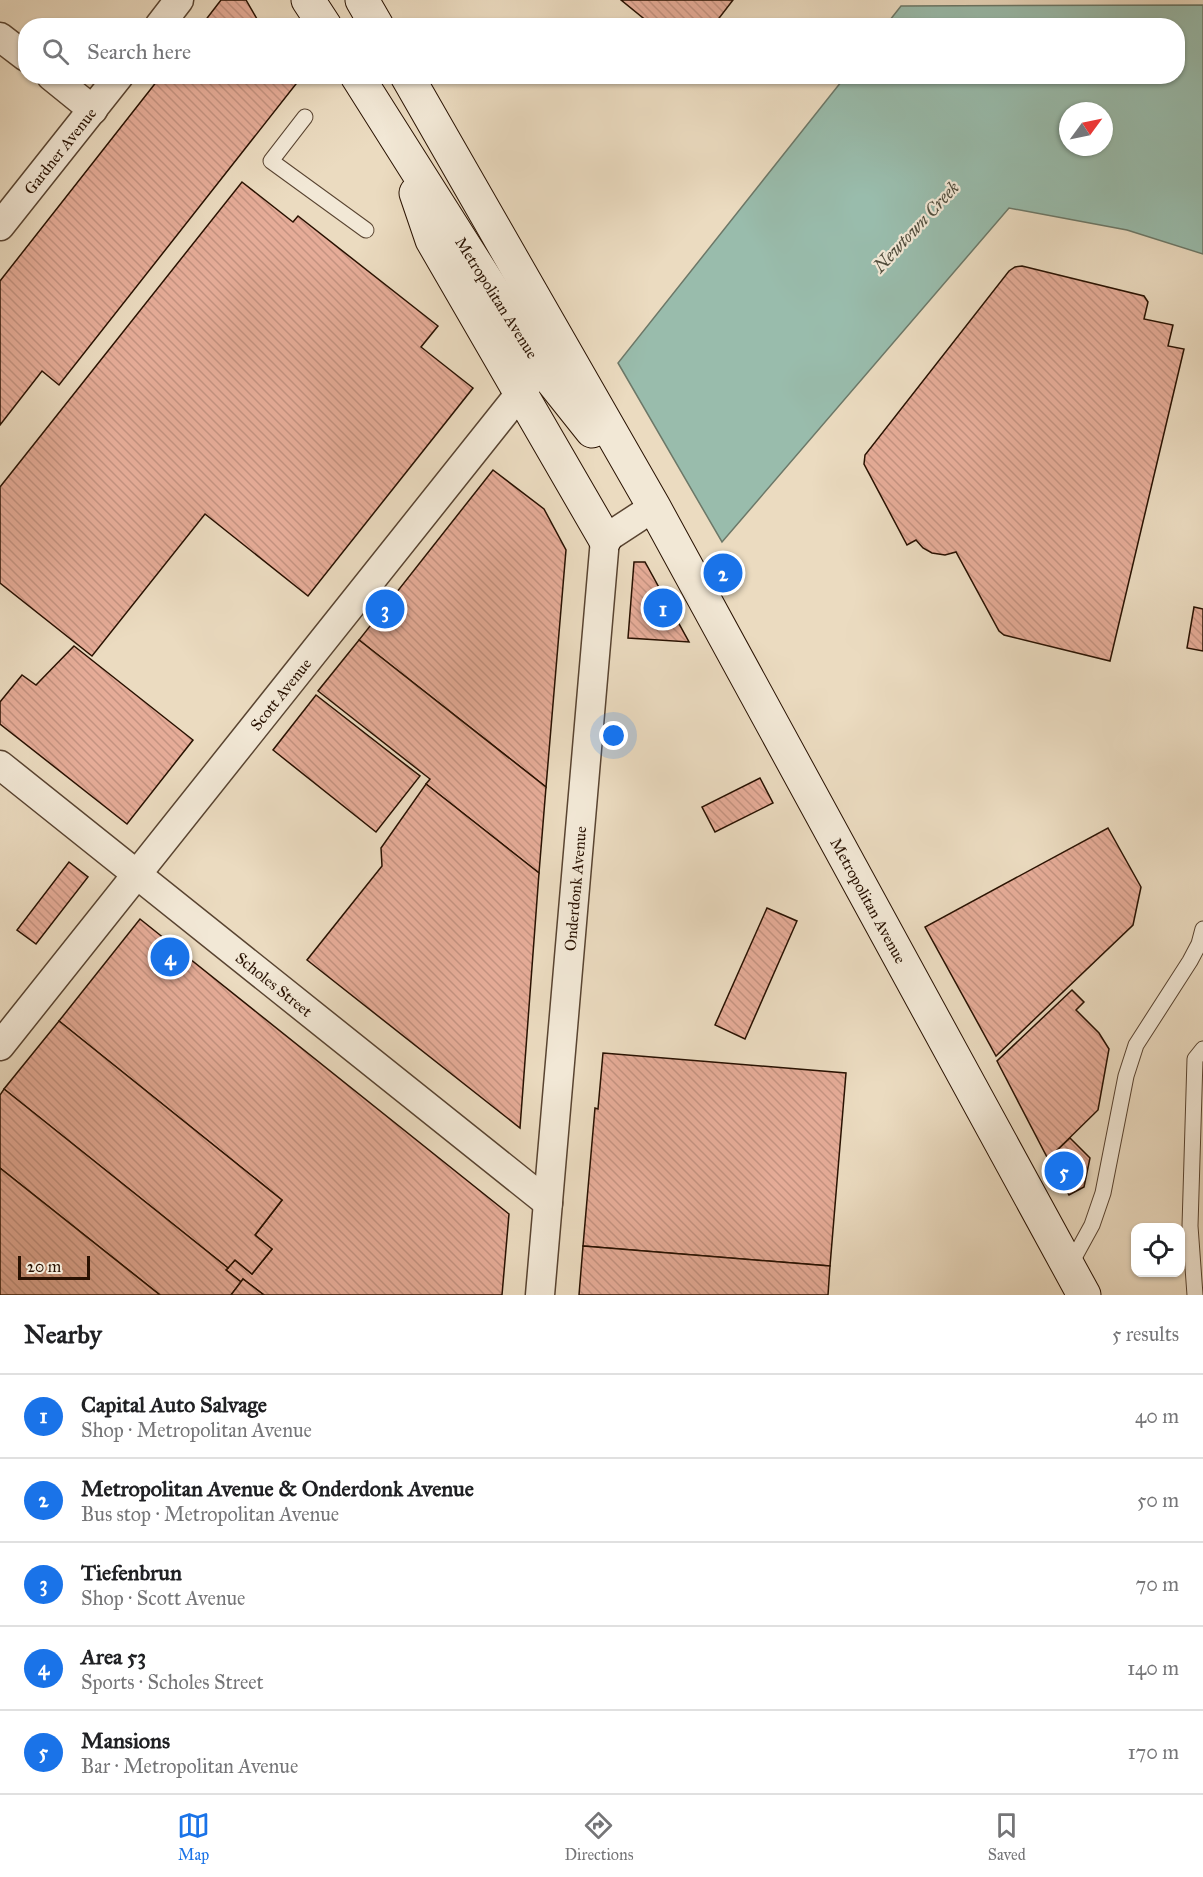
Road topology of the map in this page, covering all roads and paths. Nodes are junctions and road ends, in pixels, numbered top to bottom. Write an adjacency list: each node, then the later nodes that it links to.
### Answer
1 (179, 0): 4 (street)
2 (308, 0): 5 (main road)
3 (362, 0): 6 (main road)
4 (165, 18)
5 (320, 18)
6 (372, 18)
7 (0, 37): 8 (street)
8 (18, 51)
9 (61, 84): 13 (street)
10 (113, 84): 13 (street, Gardner Avenue)
11 (362, 84): 15 (main road, Metropolitan Avenue)
12 (412, 84): 18 (main road, Metropolitan Avenue)
13 (93, 110): 16 (street, Gardner Avenue)
14 (305, 117): 17 (lane)
15 (399, 143): 19 (main road, Metropolitan Avenue); 20 (main road)
16 (0, 226)
17 (366, 230)
18 (559, 341): 19 (street, Scott Avenue); 21 (main road, Metropolitan Avenue)
19 (541, 367): 20 (street, Scott Avenue); 21 (main road, Metropolitan Avenue)
20 (520, 393): 22 (main road); 24 (street, Scott Avenue)
21 (654, 507): 22 (street); 30 (main road, Metropolitan Avenue)
22 (605, 539): 29 (street, Onderdonk Avenue)
23 (0, 765): 24 (street, Scholes Street)
24 (137, 874): 27 (street, Scott Avenue); 29 (street, Scholes Street)
25 (1203, 929): 26 (lane)
26 (1201, 943): 30 (lane)
27 (0, 1046)
28 (1203, 1049): 33 (lane)
29 (548, 1203): 31 (street, Onderdonk Avenue)
30 (1069, 1267): 32 (main road, Metropolitan Avenue)
31 (540, 1295)
32 (1084, 1295)
33 (1195, 1295)

